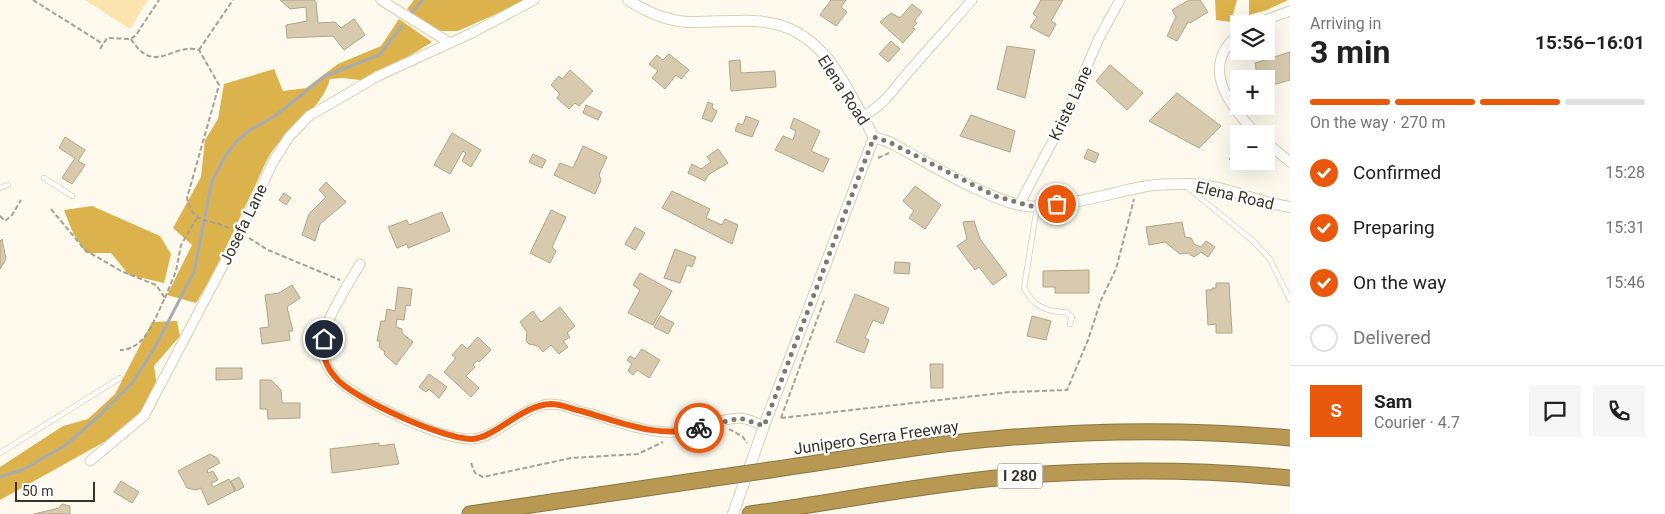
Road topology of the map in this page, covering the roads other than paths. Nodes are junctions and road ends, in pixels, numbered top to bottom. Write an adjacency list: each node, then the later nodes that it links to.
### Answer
1 (381, 0): 8 (street)
2 (534, 0): 8 (street, Josefa Lane)
3 (628, 0): 10 (street, Elena Road)
4 (972, 0): 10 (street)
5 (1120, 0): 20 (street, Kriste Lane)
6 (1290, 11): 7 (street)
7 (1275, 16)
8 (450, 43): 30 (street, Josefa Lane)
9 (1230, 43): 11 (street)
10 (862, 117): 12 (street, Elena Road)
11 (1248, 125)
12 (874, 137): 20 (street, Elena Road); 27 (street)
13 (1275, 150): 14 (street)
14 (1290, 162)
15 (44, 178): 19 (lane)
16 (1184, 184): 21 (street, Elena Road); 22 (street, Elena Road); 24 (lane)
17 (8, 185): 18 (lane)
18 (0, 188)
19 (72, 196)
20 (1019, 205): 21 (street, Elena Road)
21 (1037, 206): 25 (lane)
22 (1290, 207)
23 (360, 264): 27 (street)
24 (1290, 300)
25 (1070, 324)
26 (120, 378): 29 (lane)
27 (765, 423): 33 (street)
28 (1290, 438): 32 (highway, Junipero Serra Freeway, bridge)
29 (0, 453)
30 (90, 461)
31 (1290, 478): 34 (highway, I 280)
32 (470, 514)
33 (733, 514)
34 (752, 514)

